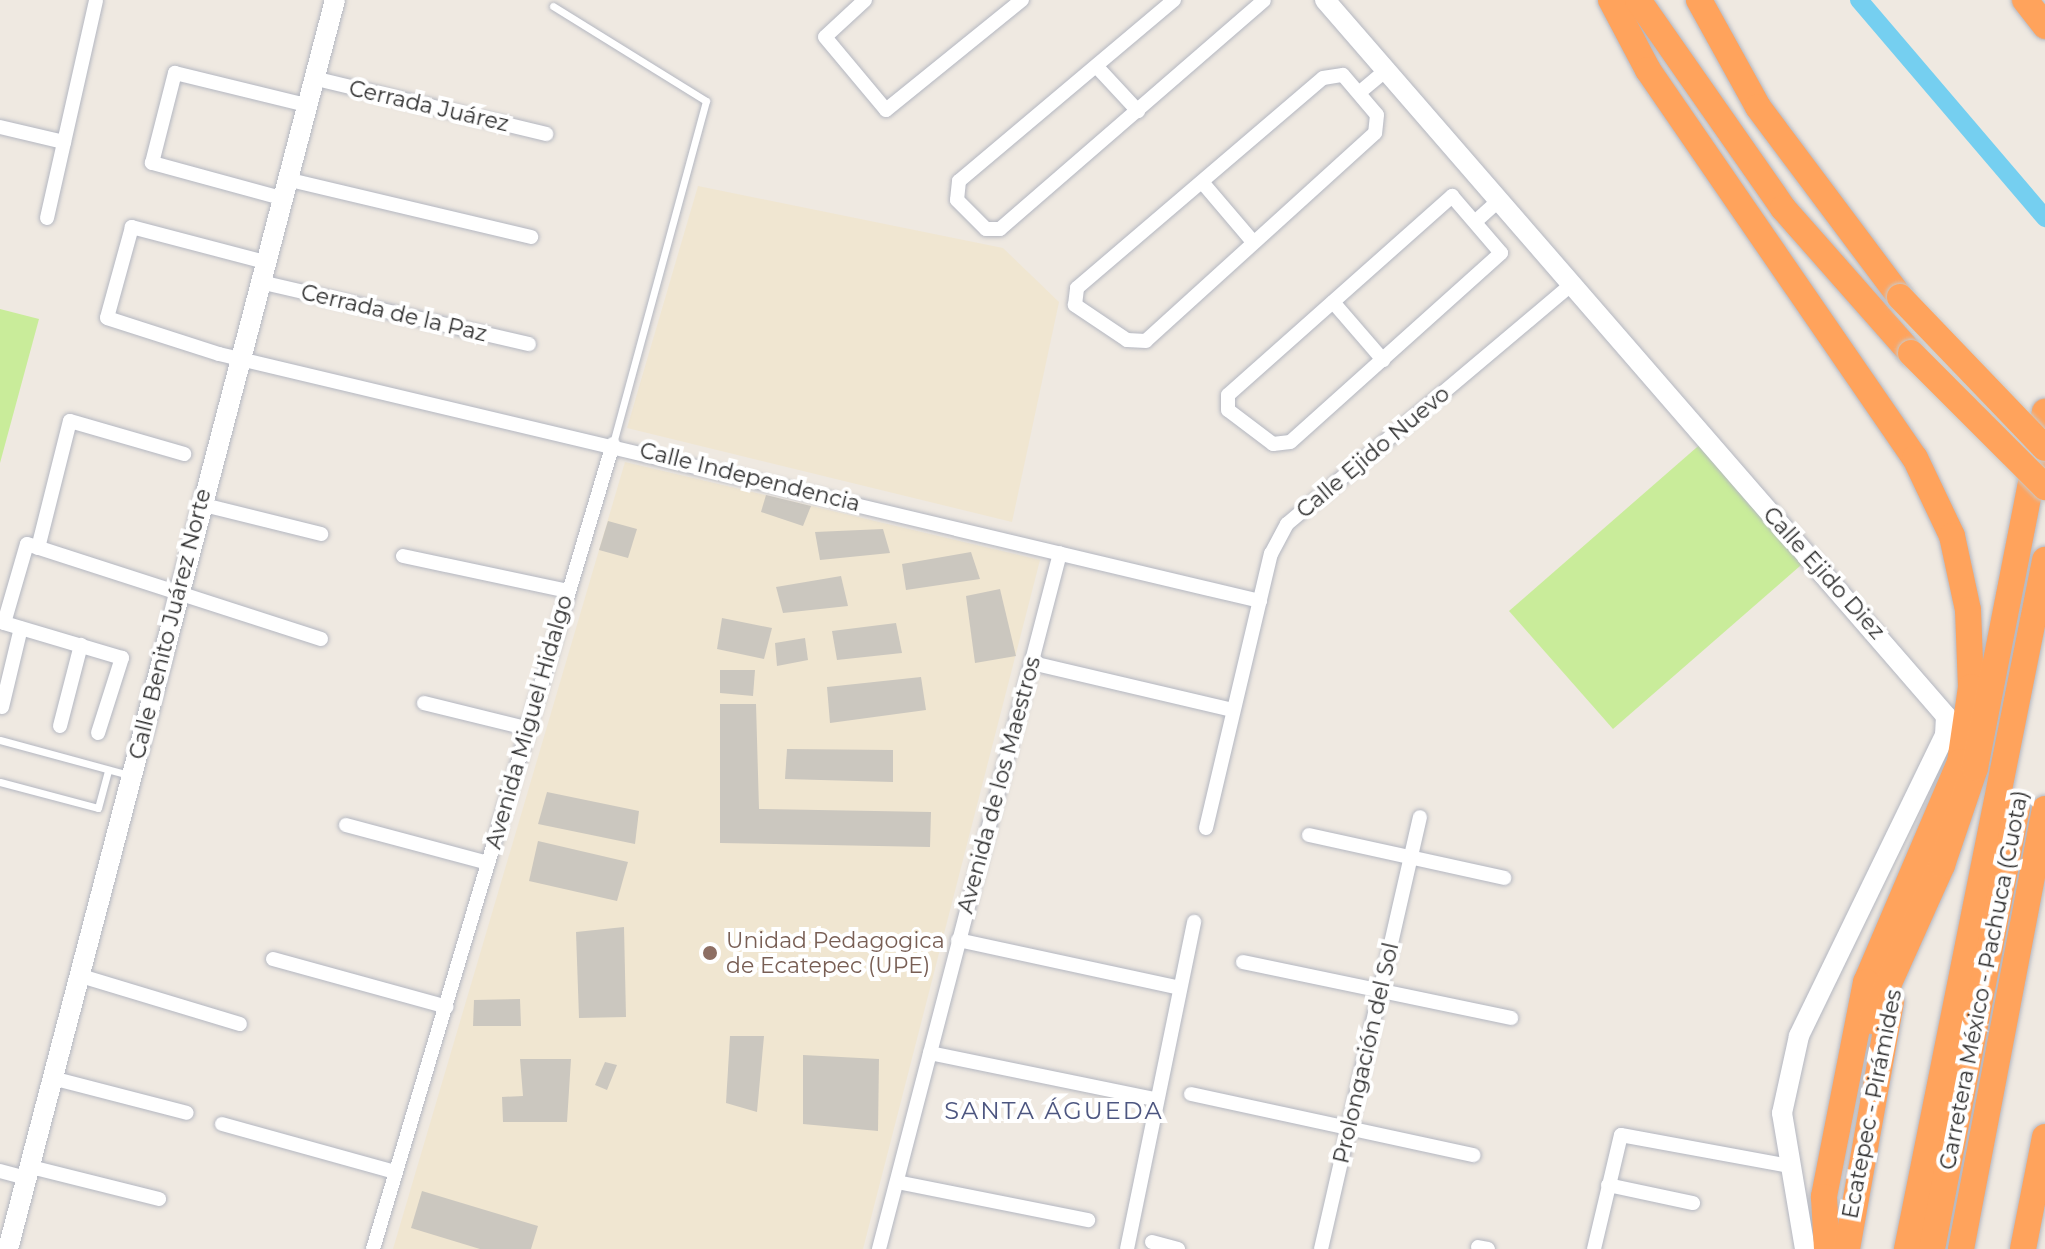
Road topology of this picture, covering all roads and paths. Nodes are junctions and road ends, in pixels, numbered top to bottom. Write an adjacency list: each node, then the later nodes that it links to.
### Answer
1 (96, 0): 22 (street)
2 (335, 0): 16 (main road, Calle Benito Juárez Norte)
3 (865, 0): 11 (street)
4 (1174, 0): 14 (street)
5 (1264, 0): 19 (street)
6 (1325, 0): 15 (main road, Calle Ejido Diez)
7 (1611, 0): 110 (highway)
8 (1638, 0): 39 (highway, bridge)
9 (1699, 0): 36 (highway, bridge)
10 (2025, 0): 13 (highway)
11 (1013, 3)
12 (553, 6): 37 (lane, Avenida Miguel Hidalgo)
13 (2045, 26)
14 (1098, 68): 19 (street); 19 (street)
15 (1384, 72): 17 (street); 25 (main road, Calle Ejido Diez)
16 (313, 78): 18 (main road, Calle Benito Juárez Norte); 21 (street, Cerrada Juárez)
17 (1360, 92): 23 (street); 29 (street)
18 (306, 105): 24 (main road, Calle Benito Juárez Norte); 24 (street)
19 (1138, 111)
20 (0, 127): 22 (street)
21 (546, 134)
22 (64, 142): 26 (street)
23 (1202, 182): 29 (street); 29 (street)
24 (284, 189): 28 (street); 30 (main road, Calle Benito Juárez Norte)
25 (1497, 202): 27 (street); 31 (main road, Calle Ejido Diez)
26 (47, 218)
27 (1476, 221): 32 (street); 35 (street)
28 (531, 237)
29 (1253, 242)
30 (262, 272): 33 (street, Cerrada de la Paz); 34 (main road, Calle Benito Juárez Norte); 34 (street, Cerrada de la Paz)
31 (1570, 286): 48 (street, Calle Ejido Nuevo); 92 (main road, Calle Ejido Diez)
32 (1333, 302): 35 (street); 35 (street)
33 (529, 344)
34 (239, 358): 37 (street, Calle Independencia); 40 (main road, Calle Benito Juárez Norte)
35 (1383, 360)
36 (2042, 435): 75 (highway)
37 (613, 444): 43 (street, Calle Independencia); 46 (street, Avenida Miguel Hidalgo)
38 (184, 454): 42 (street)
39 (2045, 487)
40 (200, 504): 41 (street); 47 (main road, Calle Benito Juárez Norte)
41 (321, 534)
42 (38, 548): 47 (street); 49 (street)
43 (1060, 553): 48 (street, Calle Independencia); 52 (street, Avenida de los Maestros)
44 (403, 556): 46 (street)
45 (2045, 560): 113 (highway)
46 (567, 591): 58 (street, Avenida Miguel Hidalgo)
47 (176, 595): 50 (street); 62 (main road, Calle Benito Juárez Norte)
48 (1260, 601): 56 (street, Calle Ejido Nuevo)
49 (21, 628): 51 (street); 55 (street)
50 (321, 639)
51 (81, 645): 57 (street); 59 (street)
52 (1032, 663): 56 (street); 73 (street, Avenida de los Maestros)
53 (2045, 664): 114 (highway, Carretera México - Pachuca (Cuota))
54 (424, 703): 58 (street)
55 (2, 707)
56 (1232, 710): 67 (street, Calle Ejido Nuevo)
57 (60, 726)
58 (526, 728): 70 (street, Avenida Miguel Hidalgo)
59 (98, 733)
60 (0, 740): 61 (lane)
61 (108, 770): 62 (lane); 63 (lane)
62 (132, 776): 77 (main road, Calle Benito Juárez Norte)
63 (0, 782)
64 (2045, 809): 115 (highway, Carretera México - Pachuca (Cuota))
65 (1420, 817): 69 (street, Prolongación del Sol)
66 (346, 825): 70 (street)
67 (1206, 828)
68 (1309, 835): 69 (street)
69 (1411, 856): 71 (street); 79 (street, Prolongación del Sol)
70 (488, 863): 80 (street, Avenida Miguel Hidalgo)
71 (1504, 878)
72 (1194, 922): 78 (street)
73 (958, 940): 78 (street); 83 (street, Avenida de los Maestros)
74 (273, 959): 80 (street)
75 (1897, 959): 111 (highway); 112 (highway, Ecatepec - Pirámides)
76 (1243, 962): 79 (street)
77 (81, 976): 82 (street); 84 (main road, Calle Benito Juárez Norte)
78 (1180, 988): 86 (street)
79 (1381, 991): 81 (street); 89 (street, Prolongación del Sol)
80 (447, 1007): 95 (street, Avenida Miguel Hidalgo)
81 (1511, 1018)
82 (240, 1024)
83 (930, 1053): 86 (street); 96 (street, Avenida de los Maestros)
84 (52, 1078): 87 (street); 94 (main road, Calle Benito Juárez Norte)
85 (1191, 1094): 89 (street)
86 (1155, 1099): 105 (street)
87 (187, 1113)
88 (222, 1124): 95 (street)
89 (1348, 1127): 91 (street); 107 (street, Prolongación del Sol)
90 (2045, 1137): 116 (highway)
91 (1473, 1155)
92 (1790, 1166): 97 (street); 109 (main road, Calle Ejido Diez)
93 (0, 1171): 94 (street)
94 (29, 1172): 98 (street); 102 (main road, Calle Benito Juárez Norte)
95 (395, 1172): 103 (street, Avenida Miguel Hidalgo)
96 (897, 1182): 100 (street); 104 (street, Avenida de los Maestros)
97 (1608, 1185): 99 (street); 108 (street)
98 (159, 1199)
99 (1693, 1203)
100 (1088, 1220)
101 (1152, 1242): 106 (street)
102 (8, 1249)
103 (373, 1249)
104 (879, 1249)
105 (1127, 1249)
106 (1178, 1249)
107 (1321, 1249)
108 (1594, 1249)
109 (1805, 1249)
110 (1827, 1249)
111 (1837, 1249)
112 (1847, 1249)
113 (1907, 1249)
114 (1932, 1249)
115 (1961, 1249)
116 (2023, 1249)

